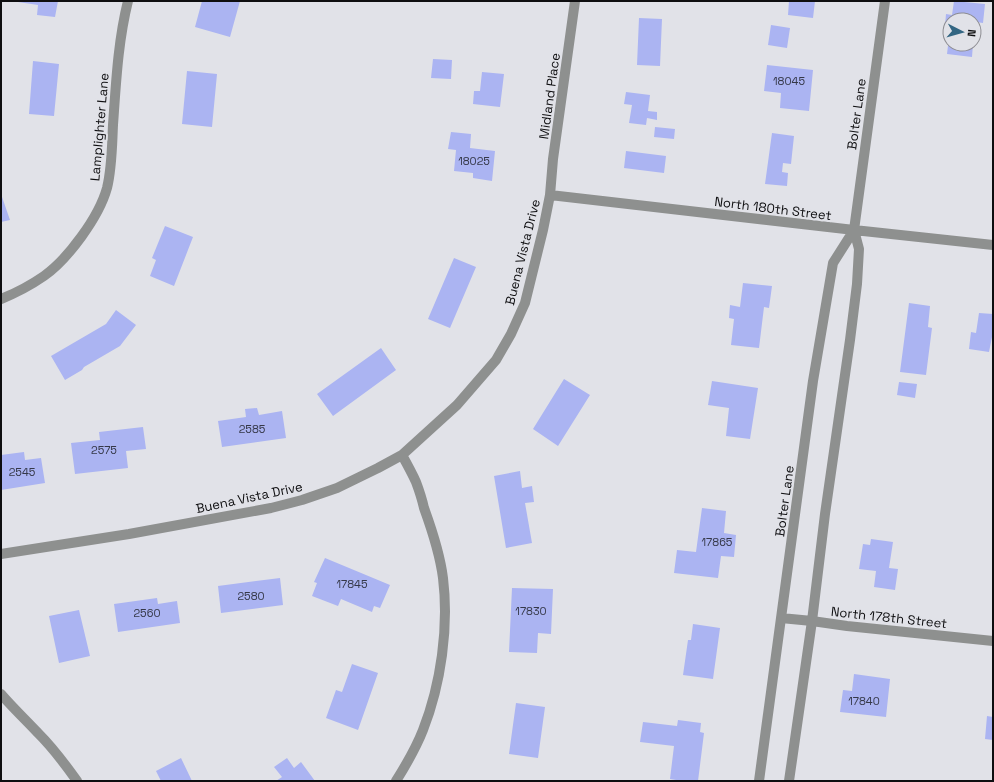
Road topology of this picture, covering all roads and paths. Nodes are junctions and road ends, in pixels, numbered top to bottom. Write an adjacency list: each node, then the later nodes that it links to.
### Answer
1 (128, 1): 7 (street, Lamplighter Lane)
2 (575, 1): 4 (street, Midland Place)
3 (885, 1): 5 (street, Bolter Lane)
4 (550, 194): 5 (street, North 180th Street); 8 (street, Buena Vista Drive)
5 (854, 230): 6 (street, North 180th Street); 10 (street, Bolter Lane); 11 (street, Bolter Lane)
6 (993, 245)
7 (1, 299)
8 (402, 455): 9 (street, Buena Vista Drive); 15 (street)
9 (1, 554)
10 (781, 618): 11 (street, North 178th Street); 16 (street, Bolter Lane)
11 (812, 621): 12 (street, North 178th Street); 17 (street, Bolter Lane)
12 (993, 641)
13 (1, 694): 14 (street)
14 (77, 781)
15 (396, 781)
16 (759, 781)
17 (789, 781)

